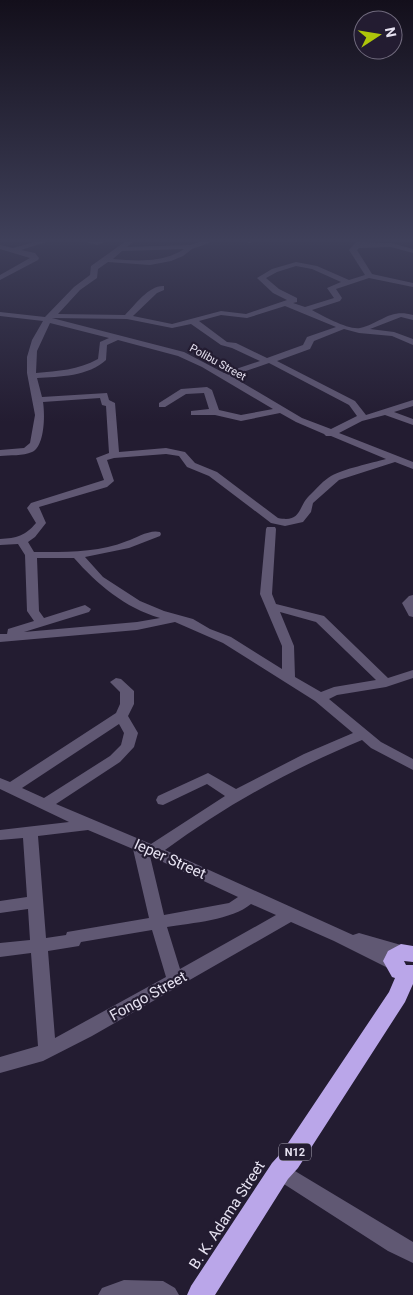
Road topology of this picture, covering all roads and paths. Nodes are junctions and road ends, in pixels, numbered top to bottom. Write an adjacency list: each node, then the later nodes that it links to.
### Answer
1 (66, 301): 9 (street)
2 (144, 301): 8 (street)
3 (290, 301): 5 (street)
4 (330, 301): 6 (street)
5 (286, 303): 6 (street); 11 (street)
6 (305, 310): 12 (street)
7 (0, 314): 9 (street, Polibu Street)
8 (128, 317): 9 (street); 11 (street)
9 (49, 318): 13 (street, Polibu Street); 19 (street)
10 (413, 318): 14 (street)
11 (192, 321): 18 (street)
12 (343, 327): 14 (street); 18 (street)
13 (83, 330): 15 (street, Polibu Street); 17 (street)
14 (359, 330): 16 (street)
15 (116, 338): 17 (street); 20 (street, Polibu Street)
16 (413, 342)
17 (103, 344): 19 (street)
18 (268, 360): 20 (street); 28 (street)
19 (33, 376): 21 (street)
20 (223, 376): 24 (street, Polibu Street)
21 (38, 400): 31 (street); 32 (street)
22 (413, 403): 27 (street)
23 (162, 405): 26 (street)
24 (279, 410): 26 (street); 30 (street, Polibu Street)
25 (194, 412): 26 (street)
26 (215, 412)
27 (384, 412): 28 (street); 29 (street)
28 (364, 419): 30 (street)
29 (413, 422)
30 (329, 434): 33 (street, Polibu Street)
31 (0, 453)
32 (114, 455): 33 (street); 38 (street)
33 (396, 459): 34 (street, Polibu Street)
34 (413, 466)
35 (271, 529): 42 (street)
36 (156, 534): 40 (street)
37 (0, 542): 38 (street)
38 (22, 542): 39 (street)
39 (31, 555): 40 (street); 46 (street)
40 (77, 555): 45 (street)
41 (413, 599): 44 (street)
42 (271, 606): 49 (street); 51 (street)
43 (85, 610): 46 (street)
44 (413, 613)
45 (177, 618): 47 (street); 49 (street)
46 (41, 622): 47 (street)
47 (0, 637)
48 (412, 676): 51 (street)
49 (289, 678): 52 (street)
50 (116, 682): 53 (street)
51 (386, 683): 52 (street)
52 (320, 698): 54 (street)
53 (121, 716): 56 (street); 59 (street)
54 (364, 734): 55 (street); 57 (street)
55 (413, 765)
56 (6, 785): 59 (street, Ieper Street)
57 (236, 796): 58 (street); 63 (street)
58 (163, 800)
59 (46, 804): 60 (street, Ieper Street)
60 (89, 825): 61 (street); 63 (street, Ieper Street)
61 (30, 832): 62 (street); 65 (street)
62 (0, 835)
63 (146, 848): 64 (street, Ieper Street); 68 (street)
64 (250, 896): 67 (street, Ieper Street); 68 (street)
65 (35, 902): 66 (street); 69 (street)
66 (0, 907)
67 (290, 915): 71 (street, Ieper Street); 72 (street, Fongo Street)
68 (158, 923): 69 (street); 72 (street)
69 (39, 946): 70 (street); 73 (street)
70 (0, 950)
71 (407, 963): 75 (highway, B. K. Adama Street / N12)
72 (175, 980): 73 (street, Fongo Street)
73 (47, 1050): 74 (street, Fongo Street)
74 (0, 1065)
75 (280, 1171): 76 (street); 79 (highway, B. K. Adama Street / N12)
76 (413, 1253)
77 (109, 1295): 78 (street)
78 (168, 1295)
79 (200, 1295)

